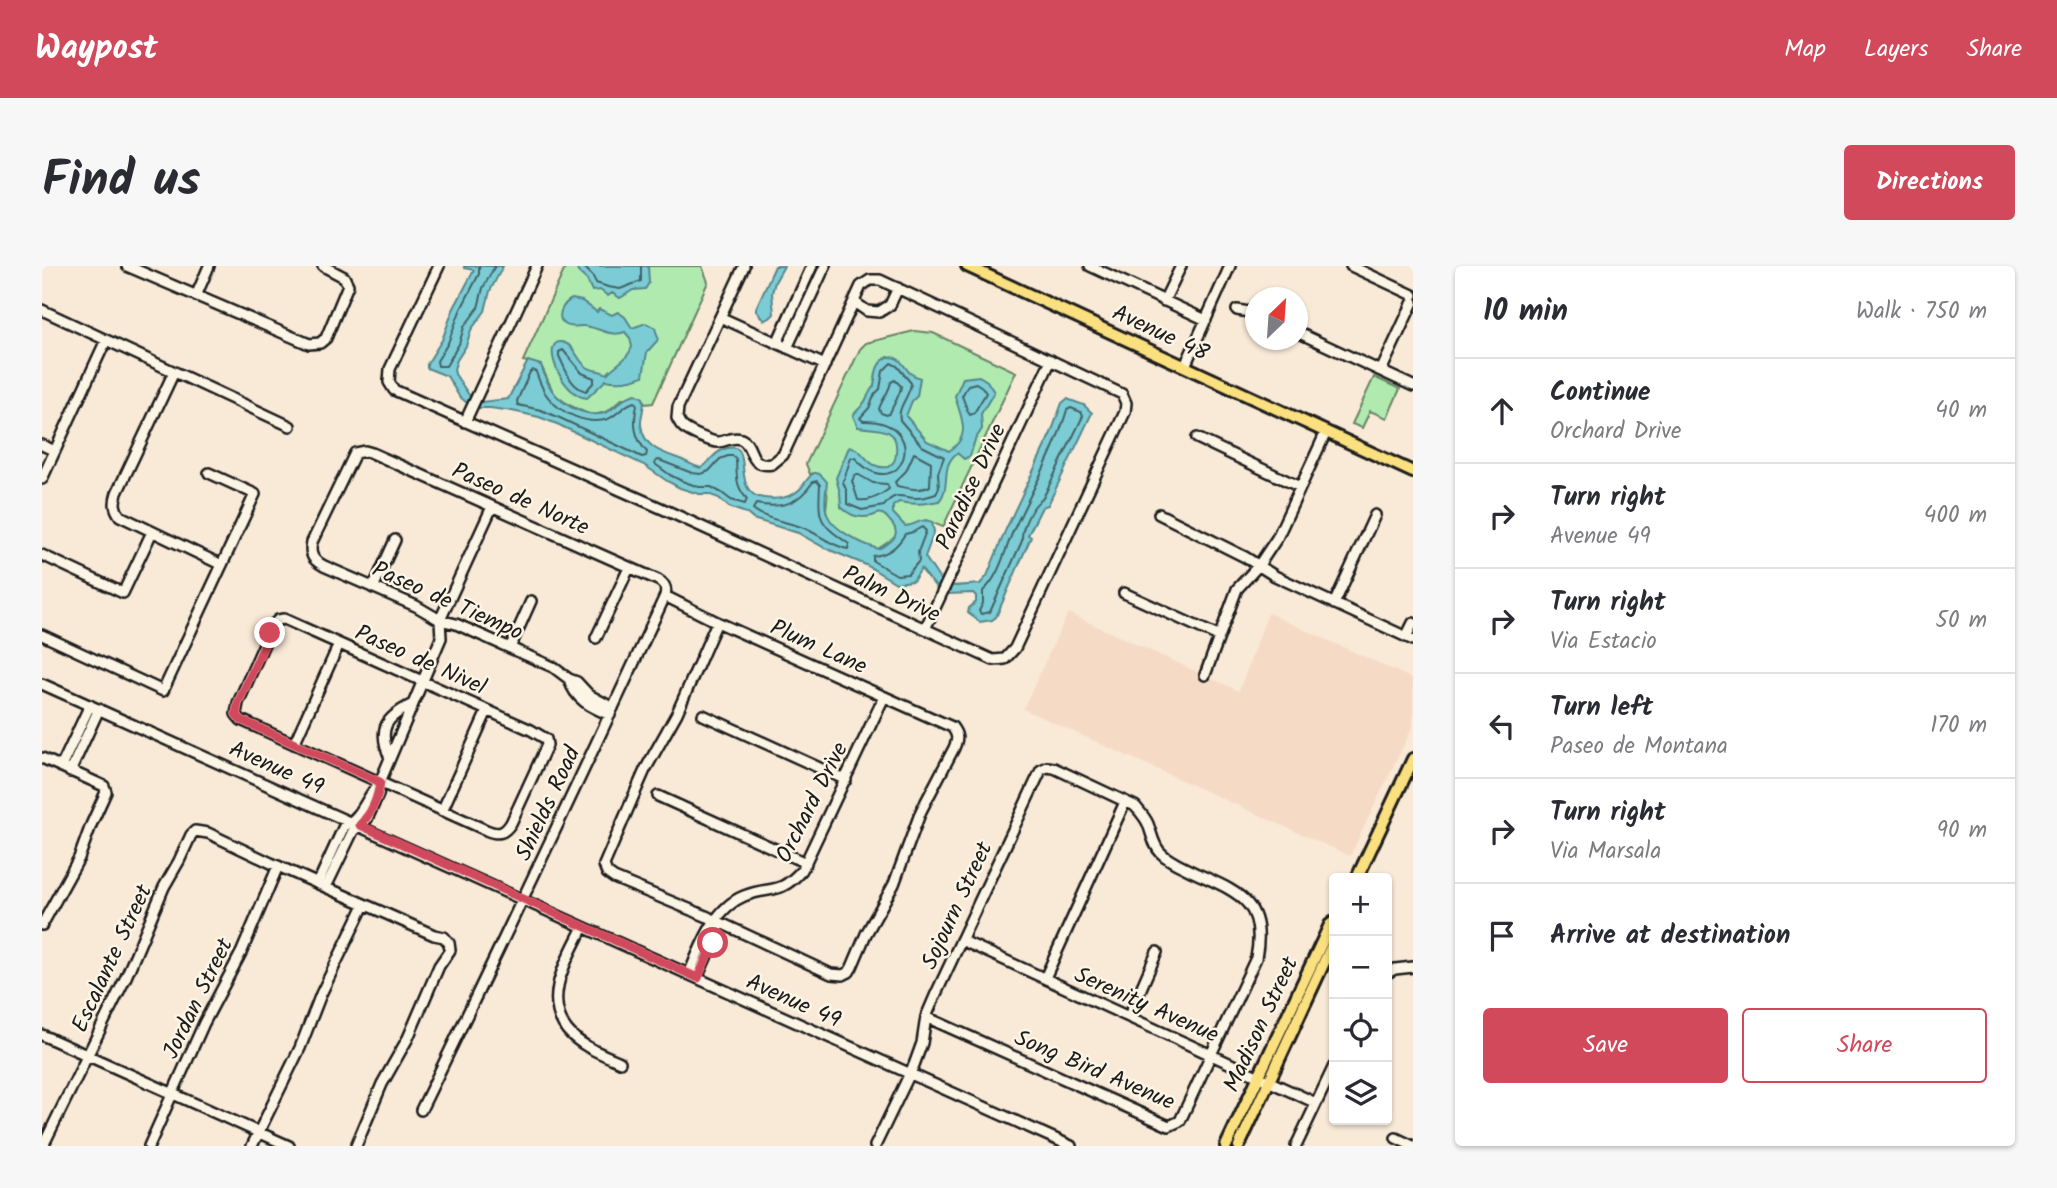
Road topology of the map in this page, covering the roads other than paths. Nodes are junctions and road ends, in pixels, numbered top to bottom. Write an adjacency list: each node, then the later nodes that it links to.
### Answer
1 (127, 266): 16 (street)
2 (209, 266): 16 (street)
3 (323, 266): 16 (street)
4 (439, 266): 35 (street, Palm Drive)
5 (537, 266): 35 (street)
6 (744, 266): 23 (street, Palm Drive)
7 (812, 266): 27 (street)
8 (825, 266): 28 (street)
9 (967, 266): 31 (main road, Avenue 48)
10 (1090, 266): 17 (street)
11 (1181, 266): 17 (street)
12 (1230, 266): 24 (street)
13 (1351, 266): 15 (street)
14 (898, 288): 18 (street, Palm Drive); 18 (street); 29 (street, Palm Drive)
15 (1413, 295)
16 (196, 296)
17 (1164, 301): 24 (street)
18 (854, 302): 30 (street, Palm Drive)
19 (1413, 302): 32 (street)
20 (42, 310): 26 (street)
21 (1237, 310): 22 (street)
22 (1245, 311)
23 (720, 317): 27 (street); 30 (street, Palm Drive)
24 (1206, 320): 31 (street)
25 (1308, 337): 32 (street)
26 (106, 340): 33 (street); 40 (street)
27 (777, 343): 28 (street)
28 (787, 348): 30 (street)
29 (1051, 360): 63 (street, Paradise Drive); 63 (street, Palm Drive)
30 (825, 365)
31 (1185, 366): 37 (main road, Avenue 48)
32 (1381, 371): 34 (street)
33 (174, 372): 36 (street); 48 (street)
34 (1413, 386)
35 (465, 422): 63 (street, Palm Drive)
36 (290, 426)
37 (1326, 432): 41 (main road, Avenue 48); 44 (street)
38 (1197, 438): 44 (street)
39 (42, 445): 40 (street)
40 (55, 451): 43 (street)
41 (1413, 472)
42 (209, 473): 52 (street)
43 (42, 479)
44 (1300, 487): 53 (street)
45 (492, 507): 51 (street, Paseo de Norte); 54 (street, Paseo de Norte); 60 (street)
46 (1160, 514): 53 (street)
47 (1375, 515): 59 (street)
48 (152, 532): 50 (street); 52 (street)
49 (395, 540): 55 (street)
50 (42, 555)
51 (311, 556): 55 (street, Paseo de Tiempo)
52 (222, 565): 64 (street)
53 (1259, 565): 59 (street); 65 (street)
54 (629, 568): 56 (street, Paseo de Norte); 66 (street)
55 (373, 588): 60 (street, Paseo de Tiempo)
56 (665, 591): 61 (street, Plum Lane); 77 (street, Shields Road)
57 (1124, 593): 65 (street)
58 (531, 601): 69 (street)
59 (1334, 604): 67 (street)
60 (440, 620): 69 (street, Paseo de Tiempo); 71 (street)
61 (717, 622): 73 (street, Plum Lane); 96 (street)
62 (1413, 623): 67 (street)
63 (925, 629)
64 (42, 635)
65 (1218, 636): 70 (street)
66 (596, 638)
67 (1410, 639)
68 (339, 644): 71 (street, Paseo de Nivel); 79 (street); 79 (street, Paseo de Nivel)
69 (510, 648): 77 (street, Paseo de Tiempo)
70 (1205, 675)
71 (422, 682): 74 (street); 76 (street, Paseo de Nivel)
72 (42, 684): 75 (street, Avenue 49)
73 (884, 697): 84 (street, Orchard Drive); 96 (street, Plum Lane)
74 (413, 704): 81 (street); 81 (street)
75 (94, 707): 83 (street); 89 (street, Avenue 49)
76 (487, 711): 88 (street); 88 (street, Paseo de Nivel)
77 (611, 712): 94 (street, Shields Road)
78 (702, 715): 84 (street)
79 (294, 744): 85 (street)
80 (42, 758): 83 (street)
81 (390, 758): 85 (street)
82 (1411, 767): 92 (main road)
83 (65, 770): 97 (street)
84 (846, 780): 90 (street, Orchard Drive)
85 (380, 782): 88 (street); 89 (street)
86 (658, 796): 90 (street)
87 (1125, 802): 100 (street, Sojourn Street); 106 (street); 110 (street, Song Bird Avenue)
88 (442, 811)
89 (356, 824): 93 (street); 94 (street, Avenue 49)
90 (806, 863): 96 (street, Orchard Drive)
91 (278, 866): 93 (street); 111 (street, Escalante Street); 116 (street, Jordan Street)
92 (1359, 873)
93 (322, 885): 95 (street)
94 (524, 900): 98 (street, Avenue 49); 118 (street, Shields Road)
95 (364, 905): 119 (street); 125 (street)
96 (716, 921): 105 (street, Orchard Drive)
97 (42, 925)
98 (583, 927): 105 (street, Avenue 49); 112 (street)
99 (1329, 927): 115 (main road, Madison Street)
100 (961, 940): 106 (street, Serenity Avenue); 108 (street, Sojourn Street)
101 (1157, 952): 107 (street)
102 (1329, 952): 115 (main road, Madison Street)
103 (1413, 967): 104 (street)
104 (1392, 971)
105 (693, 976): 113 (street, Avenue 49)
106 (1045, 978): 107 (street, Serenity Avenue)
107 (1129, 1016): 110 (street, Serenity Avenue)
108 (926, 1017): 110 (street, Song Bird Avenue); 113 (street, Sojourn Street)
109 (42, 1035): 111 (street)
110 (1211, 1054): 115 (street, Serenity Avenue)
111 (88, 1055): 116 (street); 121 (street, Escalante Street)
112 (620, 1062)
113 (910, 1073): 126 (street, Sojourn Street); 127 (street, Avenue 49)
114 (1329, 1076): 117 (street)
115 (1264, 1078): 117 (street, Serenity Avenue); 128 (main road, Madison Street); 129 (main road, Madison Street)
116 (173, 1094): 119 (street); 122 (street, Jordan Street)
117 (1316, 1103): 130 (street)
118 (421, 1111)
119 (258, 1132): 123 (street); 124 (street)
120 (1396, 1138): 131 (street)
121 (43, 1146)
122 (149, 1146)
123 (252, 1146)
124 (289, 1146)
125 (356, 1146)
126 (875, 1146)
127 (1071, 1146)
128 (1226, 1146)
129 (1239, 1146)
130 (1296, 1146)
131 (1413, 1146)

